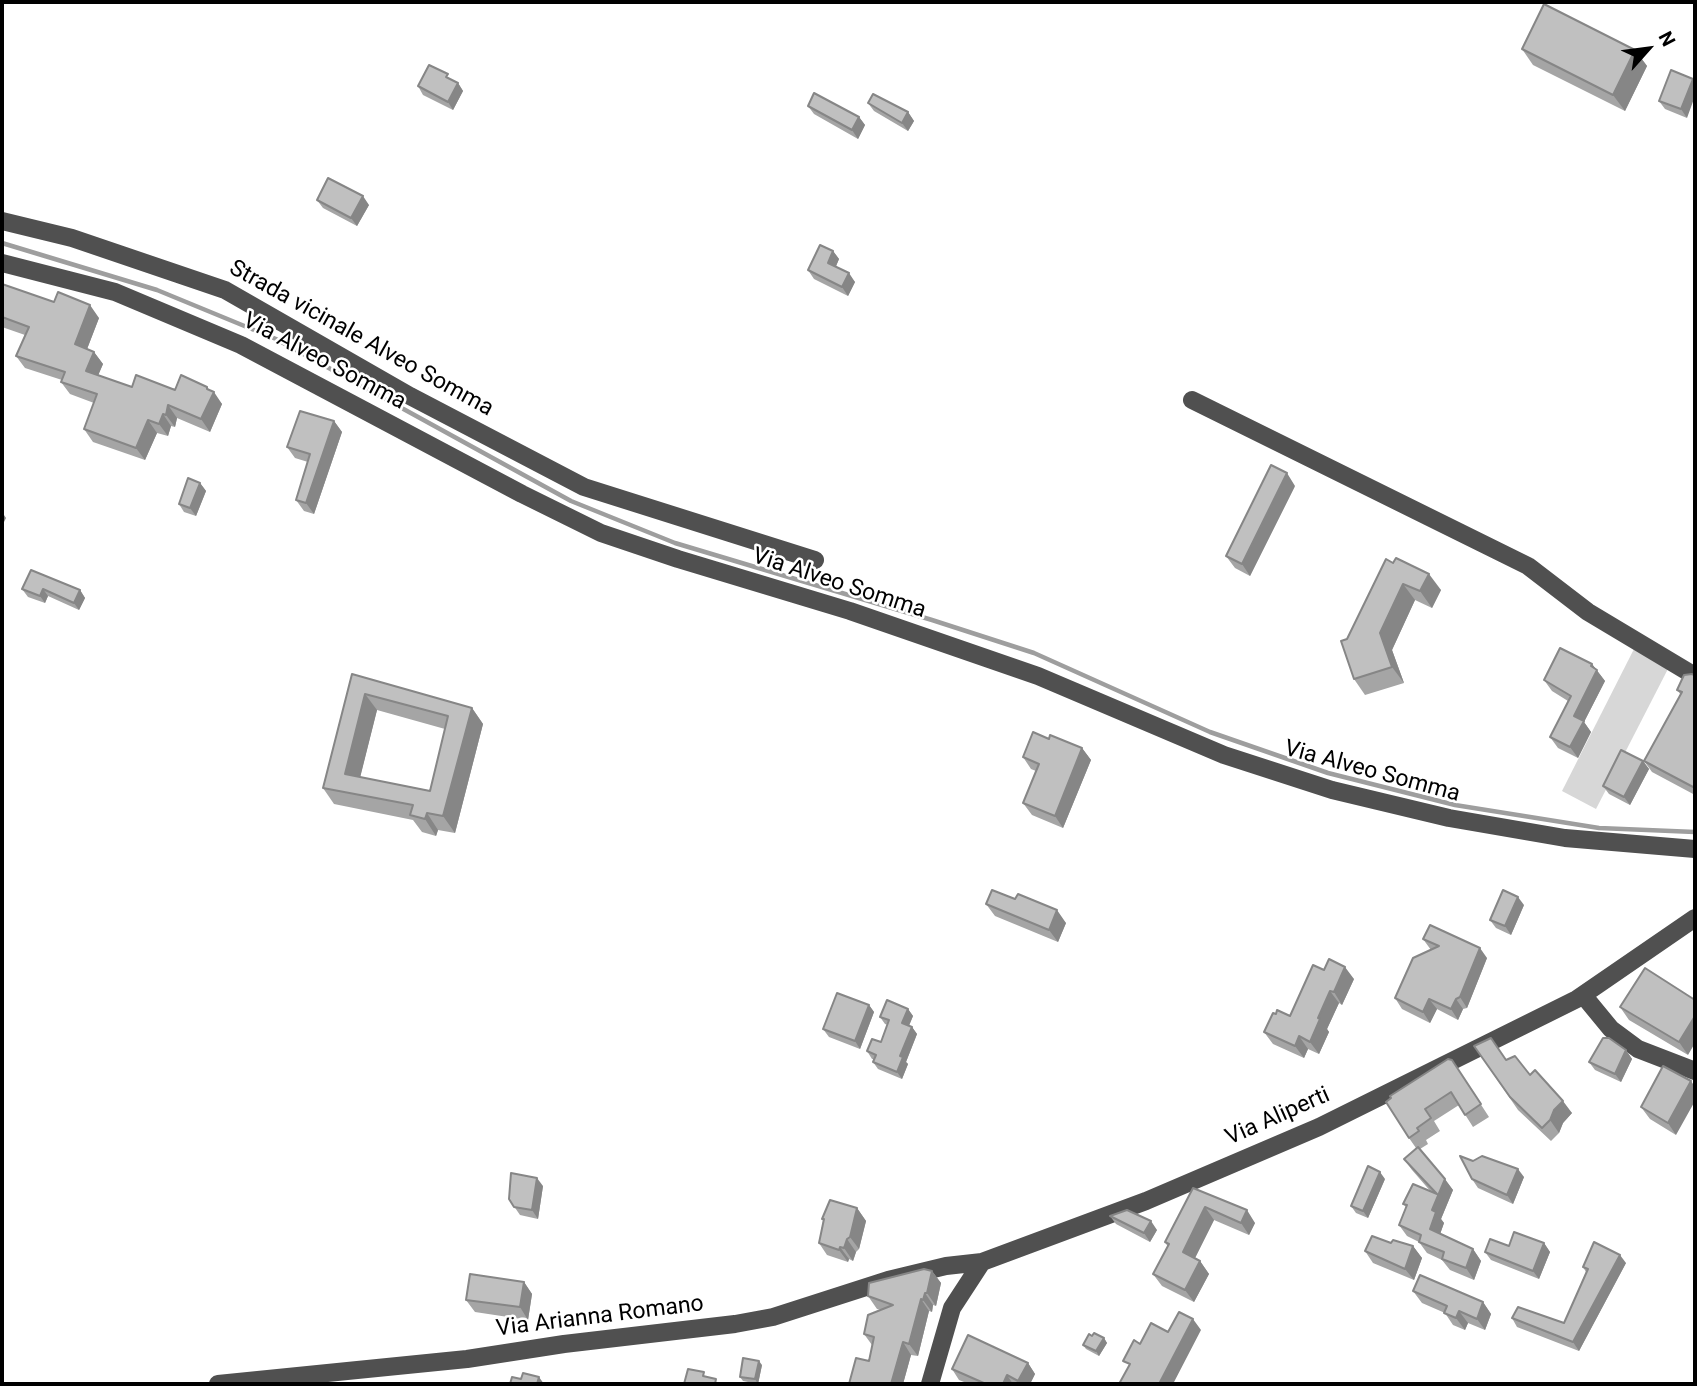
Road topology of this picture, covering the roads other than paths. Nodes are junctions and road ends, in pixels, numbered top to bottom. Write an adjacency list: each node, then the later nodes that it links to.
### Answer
1 (2, 221): 4 (street, Strada vicinale Alveo Somma)
2 (2, 263): 6 (street, Via Alveo Somma)
3 (1192, 400): 5 (street)
4 (815, 560)
5 (1695, 676)
6 (1695, 849)
7 (1695, 918): 8 (street, Via Aliperti)
8 (1583, 995): 9 (street); 10 (street, Via Aliperti)
9 (1695, 1071)
10 (982, 1262): 11 (street, Via Arianna Romano); 12 (street)
11 (218, 1384)
12 (930, 1384)

